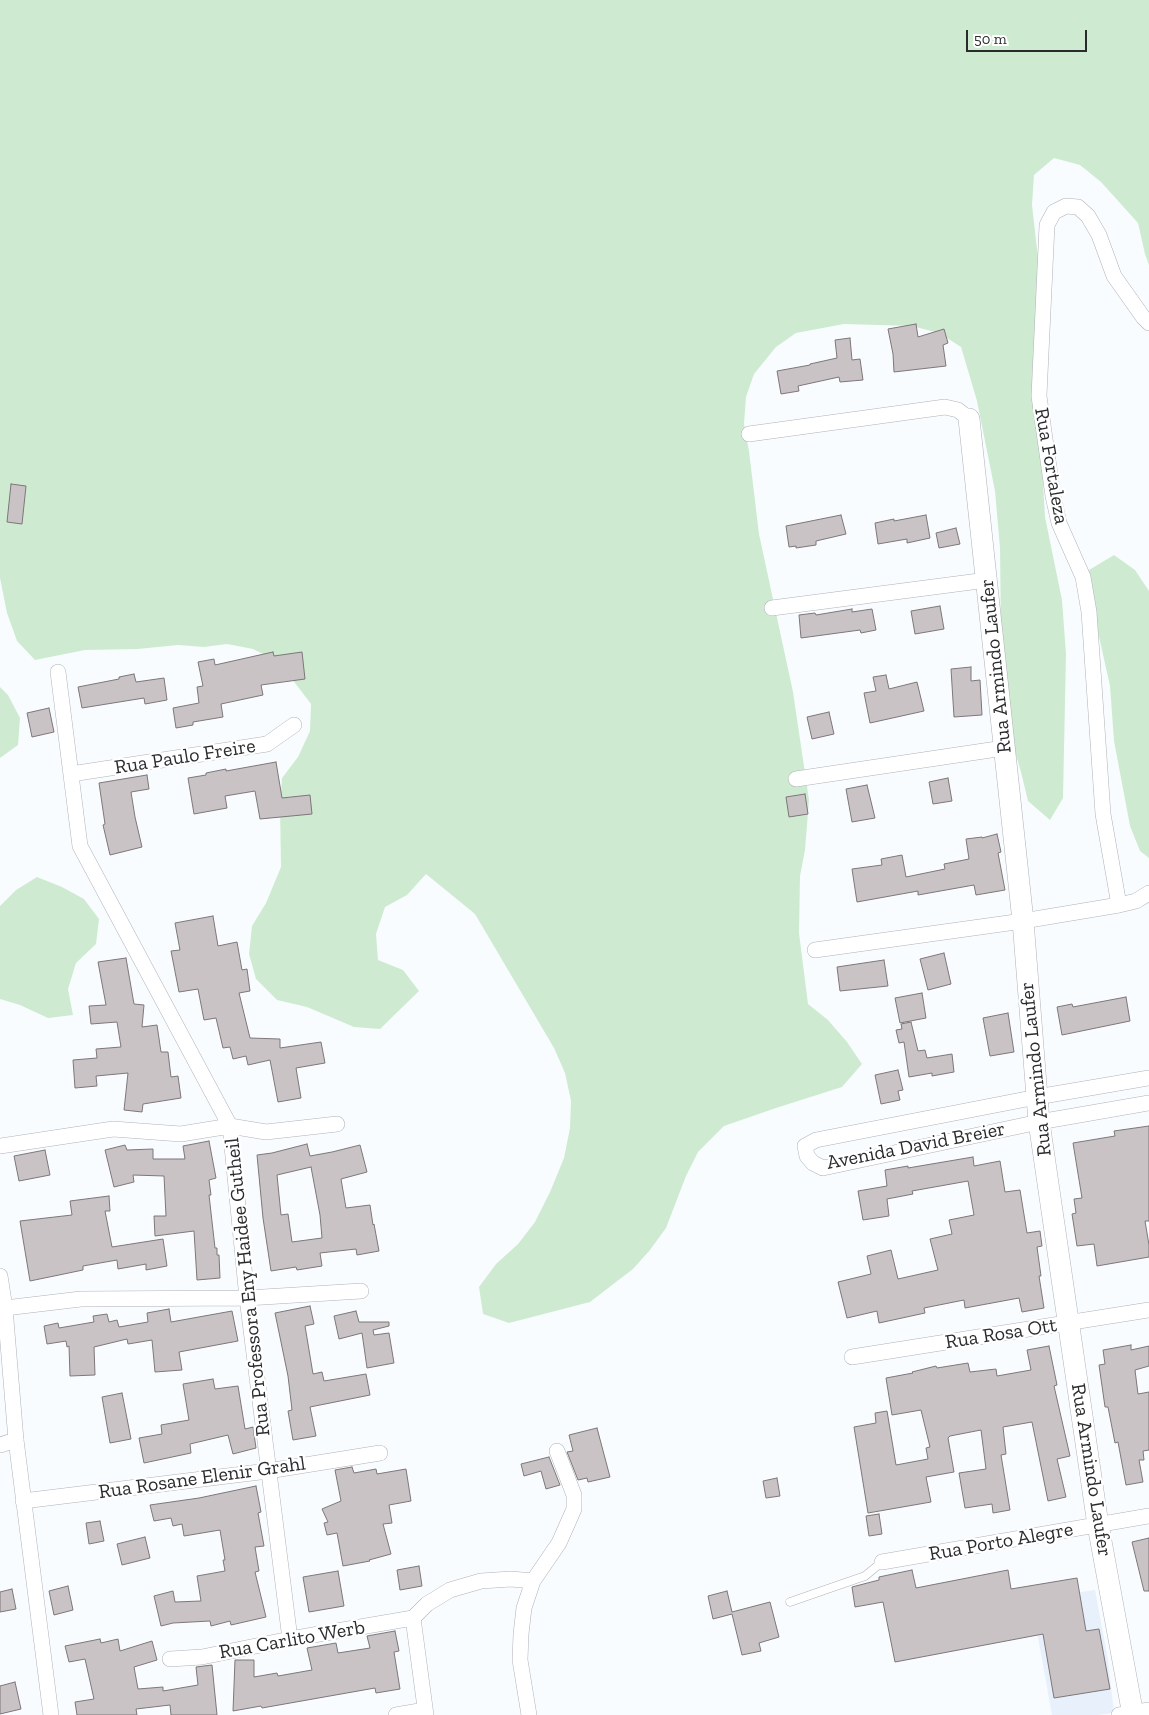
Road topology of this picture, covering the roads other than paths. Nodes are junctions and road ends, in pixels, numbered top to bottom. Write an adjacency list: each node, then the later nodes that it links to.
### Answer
1 (1149, 323): 12 (street, Rua Fortaleza)
2 (969, 418): 3 (street); 4 (street, Rua Armindo Laufer)
3 (749, 434)
4 (986, 580): 5 (street); 8 (street, Rua Armindo Laufer)
5 (772, 608)
6 (58, 672): 9 (street, Rua Professora Eny Haidee Gutheil)
7 (294, 725): 9 (street, Rua Paulo Freire)
8 (1004, 748): 10 (street); 13 (street, Rua Armindo Laufer)
9 (71, 774): 20 (street, Rua Professora Eny Haidee Gutheil)
10 (796, 779)
11 (1149, 893): 12 (street)
12 (1119, 905): 13 (street)
13 (1023, 921): 14 (street); 16 (street, Rua Armindo Laufer)
14 (816, 950)
15 (1149, 1078): 16 (street, Avenida David Breier)
16 (1037, 1097): 18 (street, Rua Armindo Laufer); 18 (street, Avenida David Breier)
17 (1149, 1103): 18 (street, Avenida David Breier)
18 (1040, 1122): 27 (street, Rua Armindo Laufer)
19 (336, 1124): 20 (street)
20 (230, 1126): 21 (street); 24 (street, Rua Professora Eny Haidee Gutheil)
21 (0, 1146)
22 (0, 1276): 25 (street)
23 (361, 1291): 24 (street)
24 (247, 1298): 25 (street); 33 (street, Rua Professora Eny Haidee Gutheil)
25 (4, 1308): 29 (street)
26 (1149, 1310): 27 (street, Rua Rosa Ott)
27 (1068, 1323): 28 (street, Rua Rosa Ott); 36 (street, Rua Armindo Laufer)
28 (852, 1357)
29 (16, 1440): 30 (street); 34 (street)
30 (0, 1445)
31 (557, 1451): 38 (street)
32 (380, 1453): 33 (street, Rua Rosane Elenir Grahl)
33 (268, 1470): 34 (street, Rua Rosane Elenir Grahl); 41 (street, Rua Professora Eny Haidee Gutheil)
34 (23, 1501): 45 (street)
35 (1149, 1516): 36 (street, Rua Porto Alegre)
36 (1098, 1525): 37 (street, Rua Porto Alegre); 44 (street, Rua Armindo Laufer)
37 (882, 1562): 39 (lane)
38 (533, 1581): 40 (street); 47 (street)
39 (790, 1602)
40 (413, 1618): 41 (street, Rua Carlito Werb); 43 (street)
41 (290, 1639): 42 (street, Rua Carlito Werb)
42 (170, 1659)
43 (425, 1713): 46 (street)
44 (1134, 1713)
45 (51, 1715)
46 (396, 1715)
47 (529, 1715)

